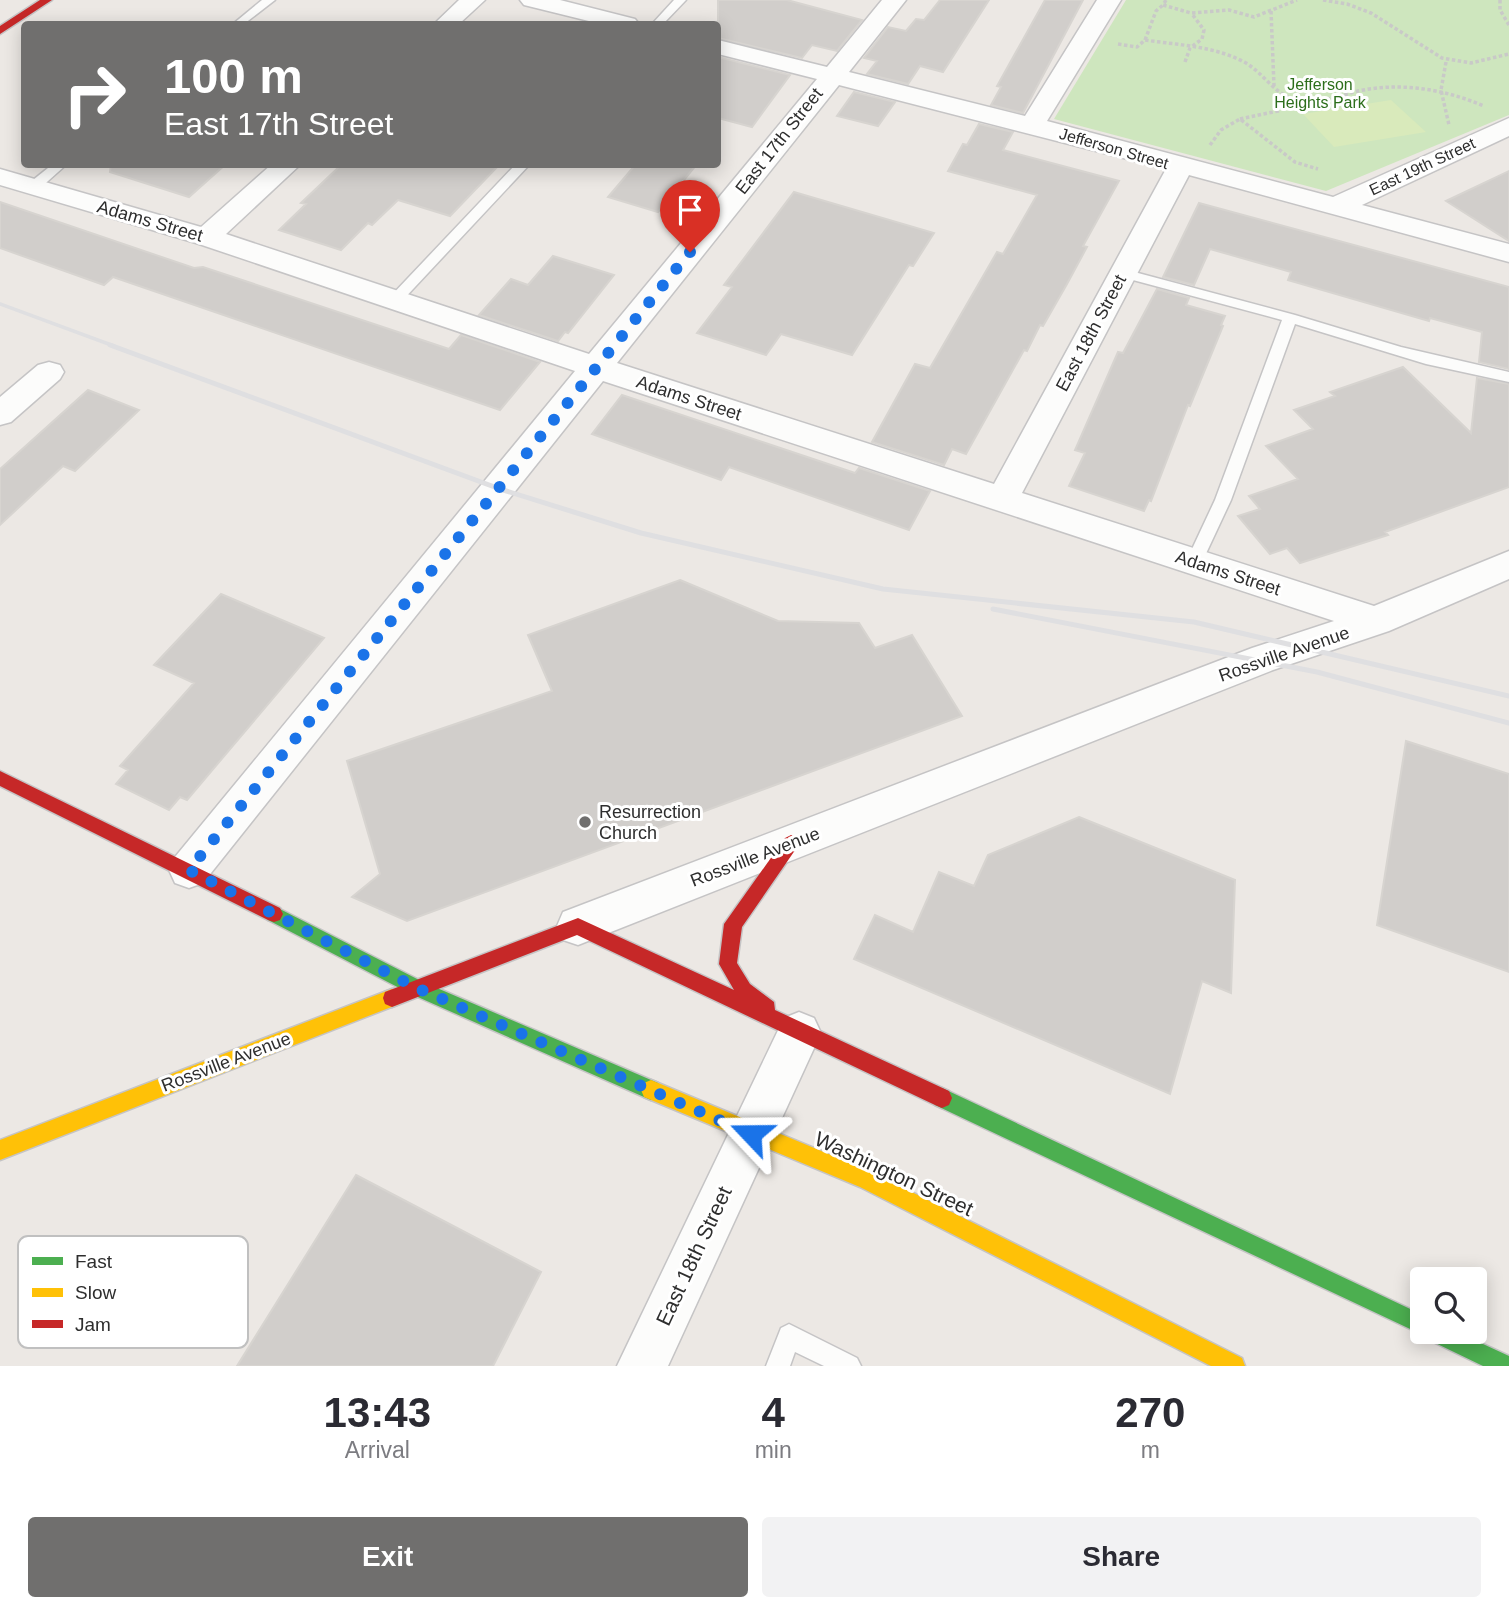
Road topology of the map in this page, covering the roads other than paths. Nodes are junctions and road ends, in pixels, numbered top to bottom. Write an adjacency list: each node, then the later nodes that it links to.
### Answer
1 (47, 0): 12 (street)
2 (269, 0): 8 (lane)
3 (473, 0): 9 (street)
4 (531, 0): 10 (street)
5 (680, 0): 11 (lane)
6 (894, 0): 14 (street, East 17th Street)
7 (1110, 0): 16 (street)
8 (242, 21)
9 (449, 21)
10 (615, 21)
11 (660, 21)
12 (0, 31)
13 (721, 48): 14 (street, Jefferson Street)
14 (830, 76): 16 (street, Jefferson Street); 29 (street, East 17th Street)
15 (1501, 118): 23 (street, East 19th Street)
16 (1032, 125): 20 (street, Jefferson Street)
17 (56, 168): 22 (lane)
18 (284, 168): 24 (street)
19 (520, 168): 27 (lane)
20 (1190, 169): 23 (street, Jefferson Street); 26 (street, East 18th Street)
21 (0, 177): 22 (street, Adams Street)
22 (33, 187): 24 (street, Adams Street)
23 (1335, 207): 25 (street, Jefferson Street)
24 (206, 237): 27 (street, Adams Street)
25 (1509, 253)
26 (1124, 273): 28 (lane); 33 (street, East 18th Street)
27 (395, 300): 29 (street, Adams Street)
28 (1290, 318): 31 (lane); 34 (lane)
29 (598, 368): 33 (street, Adams Street); 39 (street, East 17th Street)
30 (49, 372): 32 (street)
31 (1509, 377)
32 (0, 414)
33 (1002, 499): 34 (street, Adams Street)
34 (1195, 562): 36 (street, Adams Street)
35 (1509, 564): 36 (street, Rossville Avenue)
36 (1376, 621): 38 (street, Rossville Avenue)
37 (0, 778): 39 (street, Washington Street)
38 (791, 843): 40 (street, Rossville Avenue); 42 (street)
39 (189, 870): 41 (street, Washington Street)
40 (578, 926): 41 (street, Rossville Avenue); 42 (street)
41 (417, 988): 43 (street, Washington Street); 44 (street, Rossville Avenue)
42 (799, 1033): 43 (street, East 18th Street); 45 (street)
43 (751, 1134): 47 (street, East 18th Street); 50 (street, Washington Street)
44 (0, 1150)
45 (1410, 1320)
46 (1460, 1344): 51 (street)
47 (642, 1366)
48 (778, 1366): 49 (lane)
49 (849, 1366)
50 (1234, 1366)
51 (1507, 1366)

